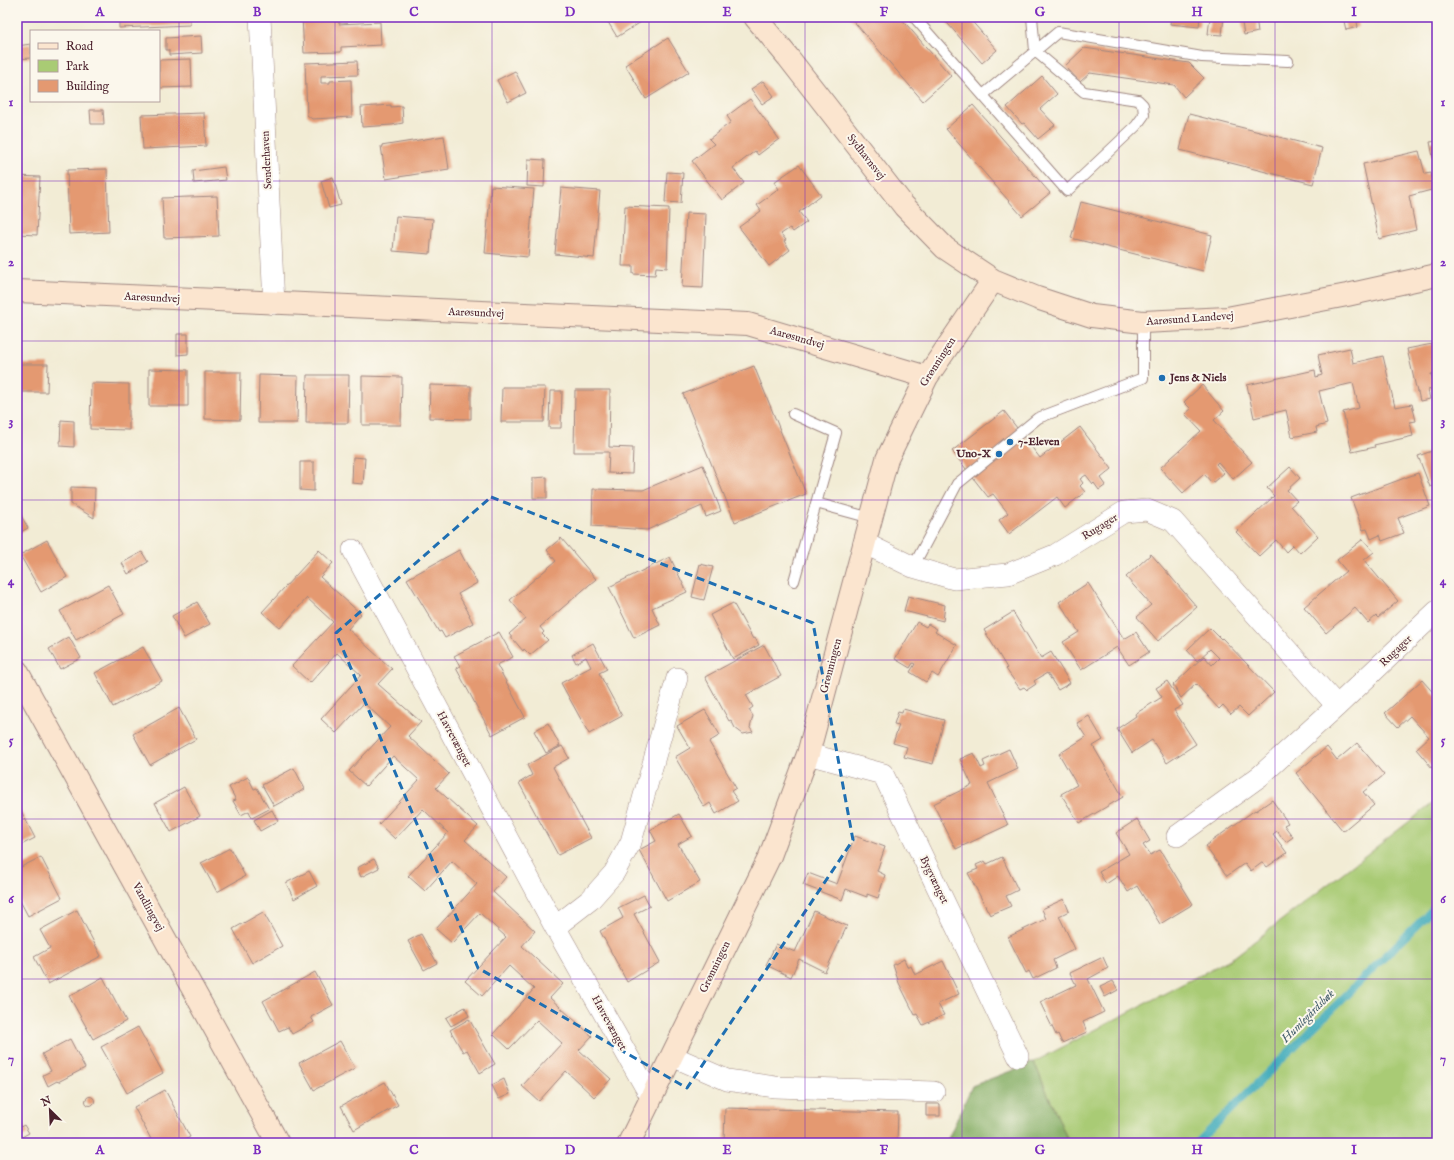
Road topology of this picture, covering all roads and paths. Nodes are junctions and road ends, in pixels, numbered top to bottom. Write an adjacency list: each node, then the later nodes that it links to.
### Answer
1 (260, 17): 11 (street, Sønderhaven)
2 (755, 17): 9 (street, Sydhavnsvej)
3 (914, 17): 7 (lane)
4 (1032, 17): 5 (lane)
5 (1035, 51): 6 (lane); 7 (lane); 7 (lane)
6 (1288, 61)
7 (983, 95)
8 (1437, 275): 12 (street, Aarøsund Landevej)
9 (993, 280): 12 (street, Aarøsund Landevej); 13 (street, Grønningen)
10 (17, 291): 11 (street, Aarøsundvej)
11 (274, 304): 13 (street, Aarøsundvej)
12 (1143, 322): 19 (lane)
13 (927, 377): 16 (street, Grønningen)
14 (793, 414): 15 (lane)
15 (816, 503): 16 (lane); 20 (lane)
16 (871, 518): 17 (street, Grønningen)
17 (864, 543): 19 (street, Rugager); 25 (street, Grønningen)
18 (353, 550): 27 (street, Havrevænget)
19 (913, 567): 24 (street, Rugager)
20 (794, 581)
21 (1437, 611): 24 (street, Rugager)
22 (17, 671): 32 (street, Vandlingvej)
23 (677, 678): 27 (street)
24 (1337, 706): 26 (street, Rugager)
25 (808, 754): 28 (street, Grønningen); 29 (street, Bygvænget)
26 (1177, 836)
27 (555, 927): 31 (street, Havrevænget)
28 (672, 1056): 30 (street); 31 (street, Grønningen)
29 (1018, 1056)
30 (934, 1092)
31 (651, 1097): 33 (street, Grønningen)
32 (278, 1143)
33 (629, 1143)

